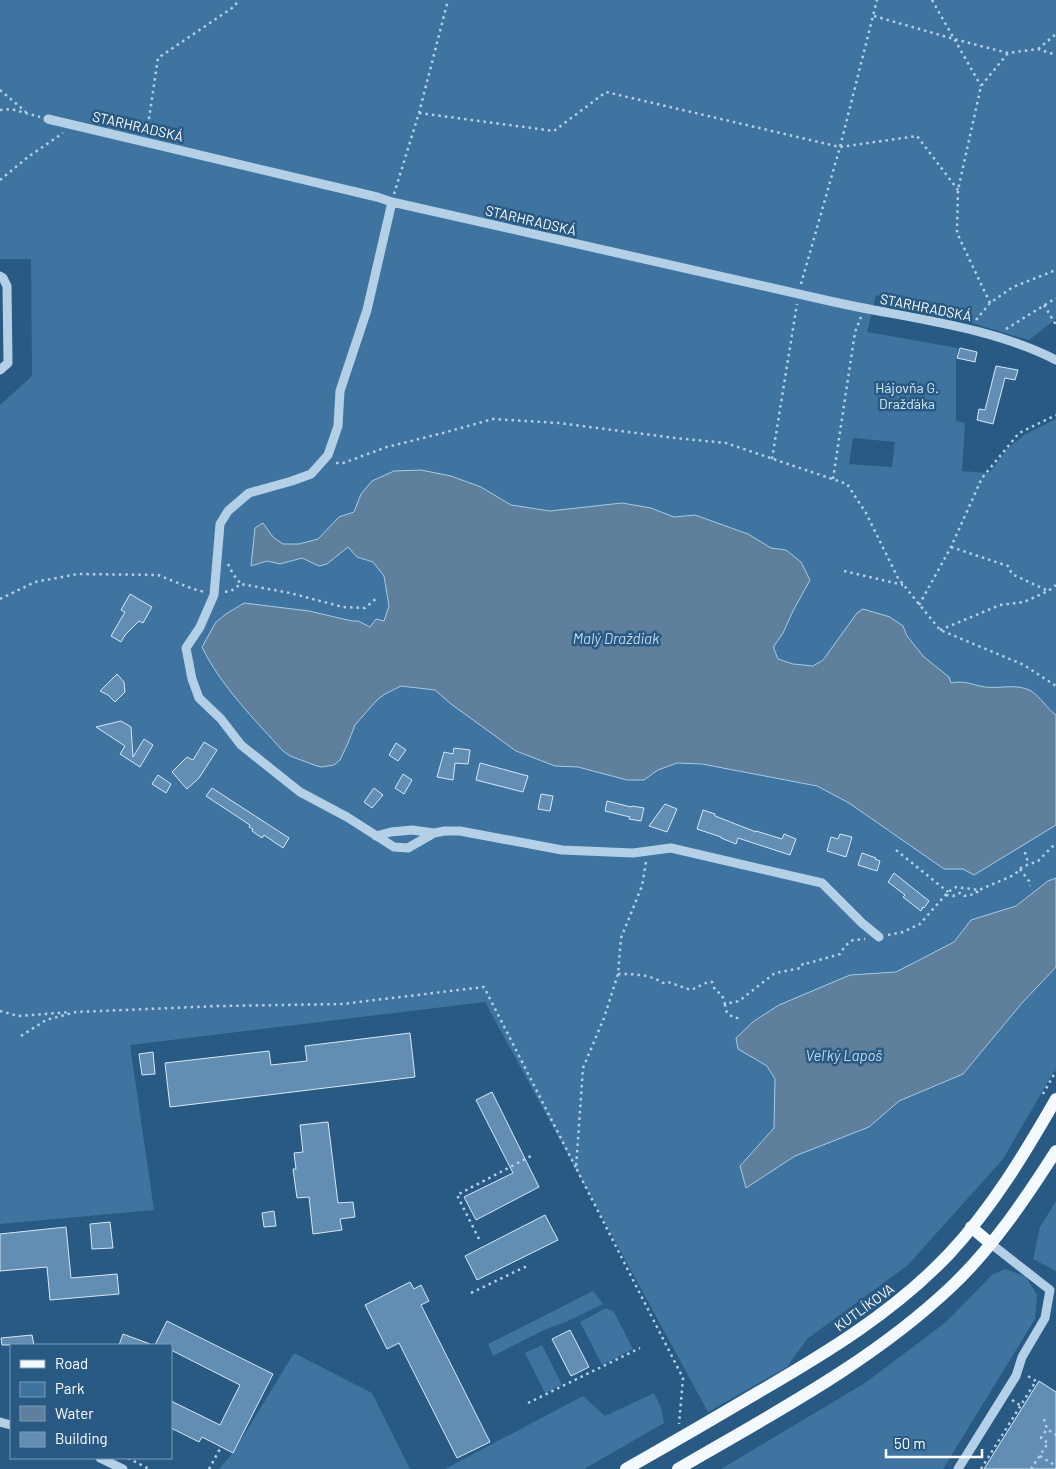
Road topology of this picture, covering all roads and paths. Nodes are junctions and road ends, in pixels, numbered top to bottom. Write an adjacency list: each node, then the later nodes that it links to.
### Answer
1 (238, 0): 18 (path)
2 (448, 0): 15 (path)
3 (877, 0): 5 (path)
4 (932, 0): 7 (path)
5 (874, 16): 7 (path); 19 (path)
6 (1056, 34): 8 (path)
7 (954, 39): 9 (path); 11 (path)
8 (1038, 49): 9 (path); 10 (path)
9 (1008, 53): 11 (path)
10 (1056, 55)
11 (981, 86): 21 (path)
12 (0, 90): 14 (path)
13 (0, 110): 14 (path)
14 (27, 113): 16 (path)
15 (419, 113): 19 (path); 22 (path)
16 (48, 119): 17 (street, STARHRADSKÁ)
17 (74, 125): 18 (street, STARHRADSKÁ); 20 (path)
18 (145, 142): 22 (street, STARHRADSKÁ)
19 (840, 147): 21 (path); 25 (path)
20 (0, 180)
21 (958, 190): 27 (path)
22 (392, 202): 25 (street, STARHRADSKÁ); 37 (street)
23 (1056, 270): 27 (path)
24 (0, 276): 34 (street)
25 (798, 293): 29 (street, STARHRADSKÁ); 36 (path)
26 (1056, 298): 28 (path)
27 (990, 303): 31 (path)
28 (1044, 305): 30 (path); 32 (path)
29 (864, 309): 31 (street, STARHRADSKÁ); 38 (path)
30 (1056, 325)
31 (969, 329): 32 (street, STARHRADSKÁ)
32 (1000, 338): 33 (street, STARHRADSKÁ)
33 (1056, 360)
34 (0, 370)
35 (1056, 415): 39 (path)
36 (772, 458): 37 (path); 38 (path)
37 (322, 462): 44 (street)
38 (832, 479): 42 (path)
39 (951, 547): 43 (path); 47 (path)
40 (844, 570): 42 (path)
41 (1056, 584): 43 (path)
42 (904, 586): 47 (path)
43 (1048, 591): 48 (path)
44 (214, 594): 45 (path); 46 (path); 51 (street)
45 (378, 597)
46 (0, 600)
47 (920, 605): 48 (path)
48 (940, 630): 49 (path)
49 (1056, 686)
50 (434, 833): 51 (street); 51 (street); 54 (street)
51 (376, 836)
52 (1056, 843): 56 (path)
53 (896, 850): 60 (path)
54 (649, 851): 62 (street); 63 (path)
55 (1025, 852): 56 (path)
56 (1030, 863): 57 (path)
57 (1020, 869): 58 (path); 59 (path)
58 (1030, 886)
59 (979, 890): 60 (path); 61 (path)
60 (948, 892): 61 (path)
61 (945, 895): 62 (path)
62 (879, 937): 64 (path)
63 (618, 974): 64 (path); 74 (path)
64 (725, 1004): 67 (path)
65 (0, 1011): 66 (path)
66 (76, 1012): 68 (path); 74 (path)
67 (740, 1018)
68 (21, 1036)
69 (1056, 1071): 70 (path)
70 (1042, 1096)
71 (1056, 1099): 75 (main road, KUTLÍKOVA)
72 (1056, 1151): 77 (main road)
73 (531, 1156): 76 (path)
74 (576, 1168): 84 (path)
75 (971, 1227): 77 (main road); 95 (main road, KUTLÍKOVA)
76 (479, 1239)
77 (990, 1243): 96 (main road); 97 (street)
78 (527, 1266): 79 (path)
79 (471, 1293)
80 (640, 1348): 82 (path)
81 (1023, 1374): 98 (path)
82 (528, 1403)
83 (1044, 1419): 85 (path)
84 (679, 1425)
85 (1048, 1429): 86 (path); 88 (path)
86 (1056, 1435)
87 (221, 1447): 94 (path)
88 (1040, 1456): 91 (path); 99 (path)
89 (102, 1459): 92 (street)
90 (130, 1459): 93 (path)
91 (1056, 1465): 100 (path)
92 (123, 1469)
93 (149, 1469)
94 (209, 1469)
95 (626, 1469)
96 (678, 1469)
97 (958, 1469)
98 (981, 1469)
99 (1032, 1469)
100 (1053, 1469)

